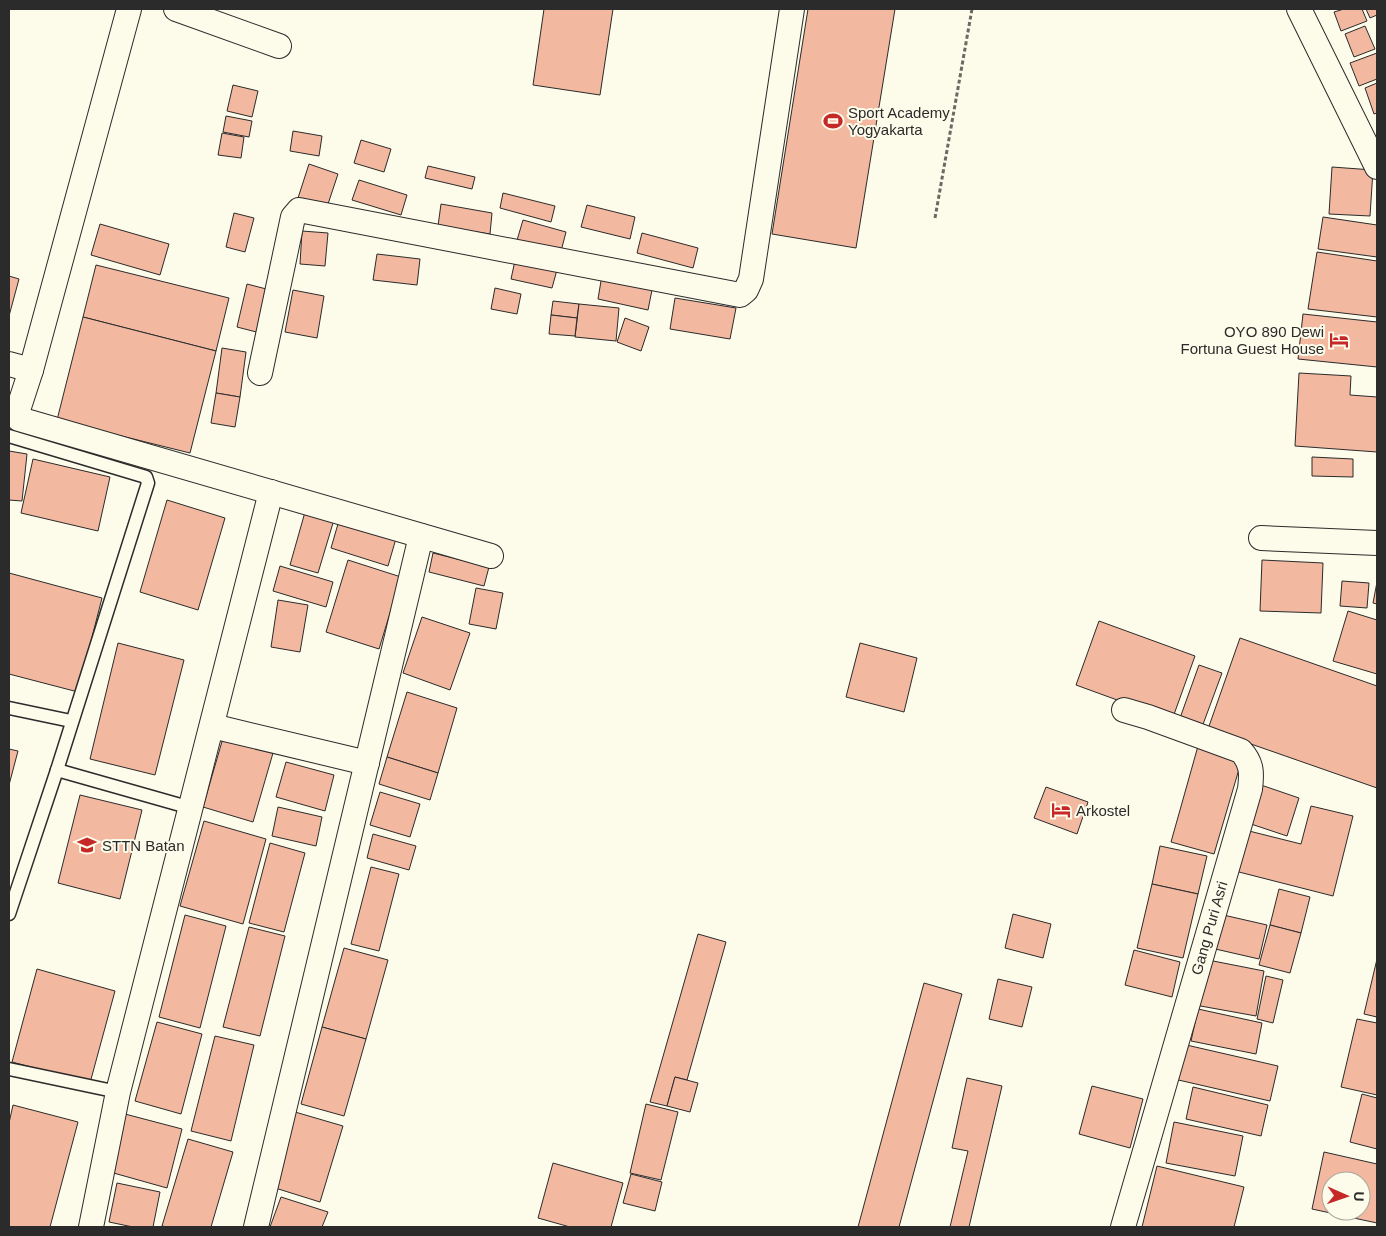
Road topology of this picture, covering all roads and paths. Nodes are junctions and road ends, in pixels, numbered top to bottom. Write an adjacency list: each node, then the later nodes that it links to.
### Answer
1 (129, 9): 10 (street)
2 (176, 9): 6 (street)
3 (792, 9): 11 (street)
4 (972, 9): 8 (path)
5 (1299, 9): 7 (street)
6 (279, 46)
7 (1377, 167)
8 (935, 218)
9 (9, 364): 10 (street)
10 (31, 370): 13 (street)
11 (260, 373)
12 (9, 436): 20 (lane)
13 (272, 492): 14 (street); 21 (street)
14 (421, 536): 17 (street); 22 (street)
15 (1260, 538): 16 (street)
16 (1377, 543)
17 (491, 556)
18 (9, 708): 20 (lane)
19 (1124, 710): 30 (street, Gang Puri Asri)
20 (71, 721): 23 (lane)
21 (212, 726): 22 (street); 24 (street)
22 (366, 764): 29 (street)
23 (57, 770): 24 (lane); 25 (lane)
24 (191, 808): 27 (street)
25 (10, 905)
26 (9, 1069): 27 (lane)
27 (118, 1092): 28 (street)
28 (91, 1227)
29 (256, 1227)
30 (1123, 1227)

